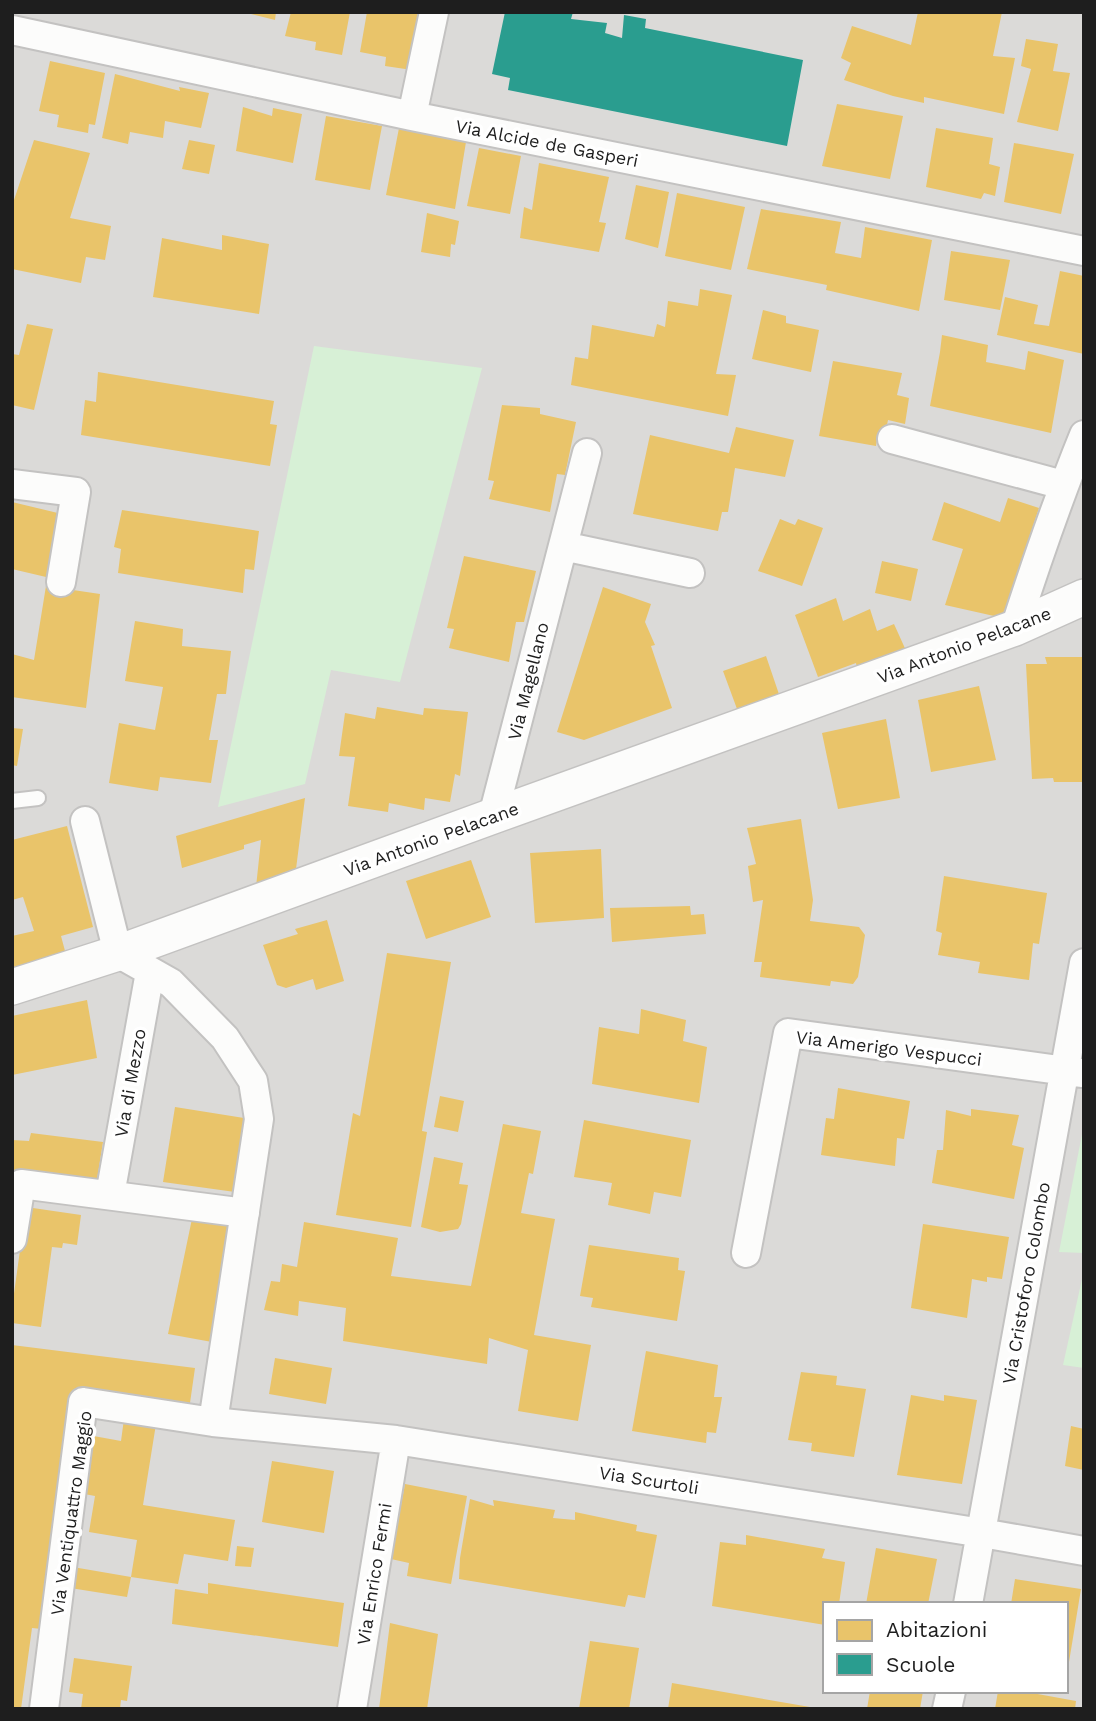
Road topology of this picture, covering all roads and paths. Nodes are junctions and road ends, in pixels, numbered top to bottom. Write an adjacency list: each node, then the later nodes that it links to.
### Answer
1 (435, 12): 3 (street)
2 (12, 30): 3 (street, Via Alcide de Gasperi)
3 (412, 116): 4 (street, Via Alcide de Gasperi)
4 (1084, 251)
5 (1084, 435): 9 (street)
6 (892, 439): 9 (street)
7 (587, 453): 10 (street, Via Magellano)
8 (12, 484): 12 (street)
9 (1063, 485): 14 (street)
10 (563, 546): 11 (street); 17 (street, Via Magellano)
11 (690, 573)
12 (61, 582)
13 (1083, 599): 14 (street, Via Antonio Pelacane)
14 (1016, 628): 17 (street, Via Antonio Pelacane)
15 (38, 798): 16 (lane)
16 (12, 801)
17 (493, 816): 19 (street, Via Antonio Pelacane)
18 (85, 821): 19 (street)
19 (118, 953): 21 (street); 22 (street, Via Antonio Pelacane)
20 (1084, 963): 23 (street, Via Cristoforo Colombo)
21 (150, 972): 24 (street, Via di Mezzo); 25 (street)
22 (12, 987)
23 (1074, 1072): 27 (street, Via Amerigo Vespucci); 30 (street, Via Cristoforo Colombo)
24 (110, 1195): 25 (street); 26 (street)
25 (245, 1213): 28 (street)
26 (12, 1238)
27 (747, 1253)
28 (213, 1422): 29 (street, Via Scurtoli); 33 (street, Via Ventiquattro Maggio)
29 (397, 1440): 30 (street, Via Scurtoli); 34 (street, Via Enrico Fermi)
30 (982, 1533): 31 (street, Via Scurtoli); 32 (street, Via Cristoforo Colombo)
31 (1084, 1551)
32 (968, 1602)
33 (44, 1709)
34 (352, 1709)

